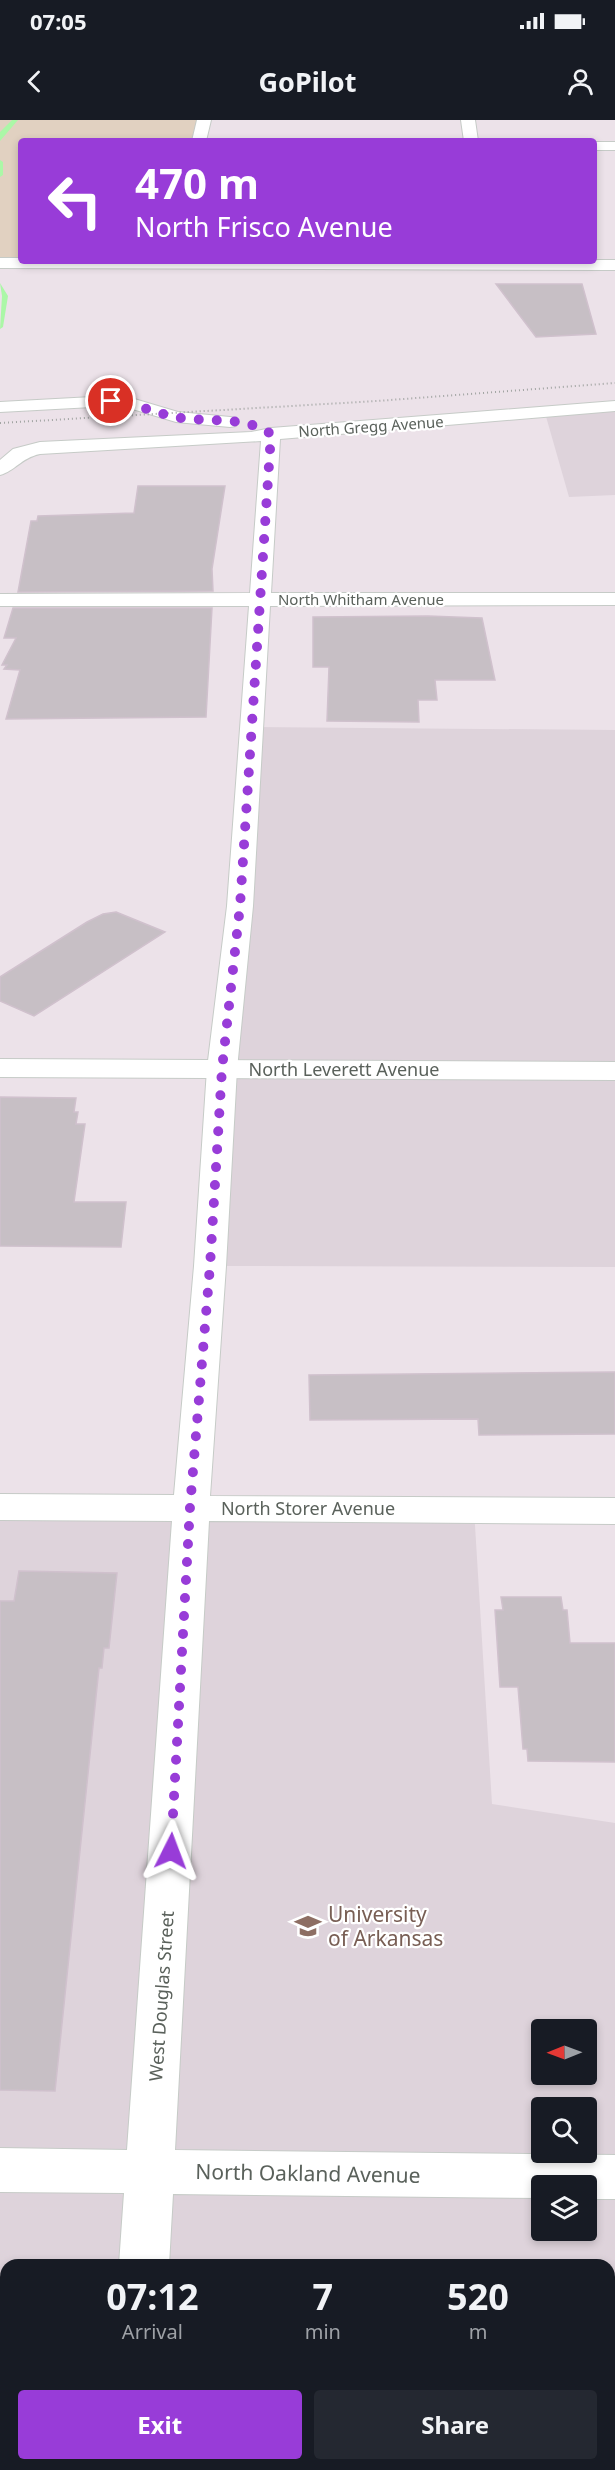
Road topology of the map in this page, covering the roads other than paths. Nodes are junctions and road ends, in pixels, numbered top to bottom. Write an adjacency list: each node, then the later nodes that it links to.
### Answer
1 (204, 120): 3 (street)
2 (468, 120): 4 (street)
3 (201, 138)
4 (471, 138)
5 (597, 146): 6 (street)
6 (615, 146)
7 (0, 263): 8 (street)
8 (18, 263)
9 (552, 264): 10 (street)
10 (615, 265)
11 (615, 406): 13 (street, North Gregg Avenue)
12 (0, 407): 13 (street)
13 (271, 434): 14 (street, North Gregg Avenue); 15 (street, West Douglas Street)
14 (0, 469)
15 (260, 598): 16 (street, North Whitham Avenue); 17 (street, North Whitham Avenue); 19 (street, West Douglas Street)
16 (615, 599)
17 (0, 600)
18 (0, 1068): 19 (street, North Leverett Avenue)
19 (222, 1069): 20 (street, North Leverett Avenue); 22 (street, West Douglas Street)
20 (615, 1071)
21 (0, 1507): 22 (street, North Storer Avenue)
22 (190, 1507): 23 (street, North Storer Avenue); 25 (street, West Douglas Street)
23 (615, 1511)
24 (0, 2170): 25 (street, North Oakland Avenue)
25 (151, 2171): 26 (street, North Oakland Avenue); 27 (street, West Douglas Street)
26 (615, 2177)
27 (144, 2259)

